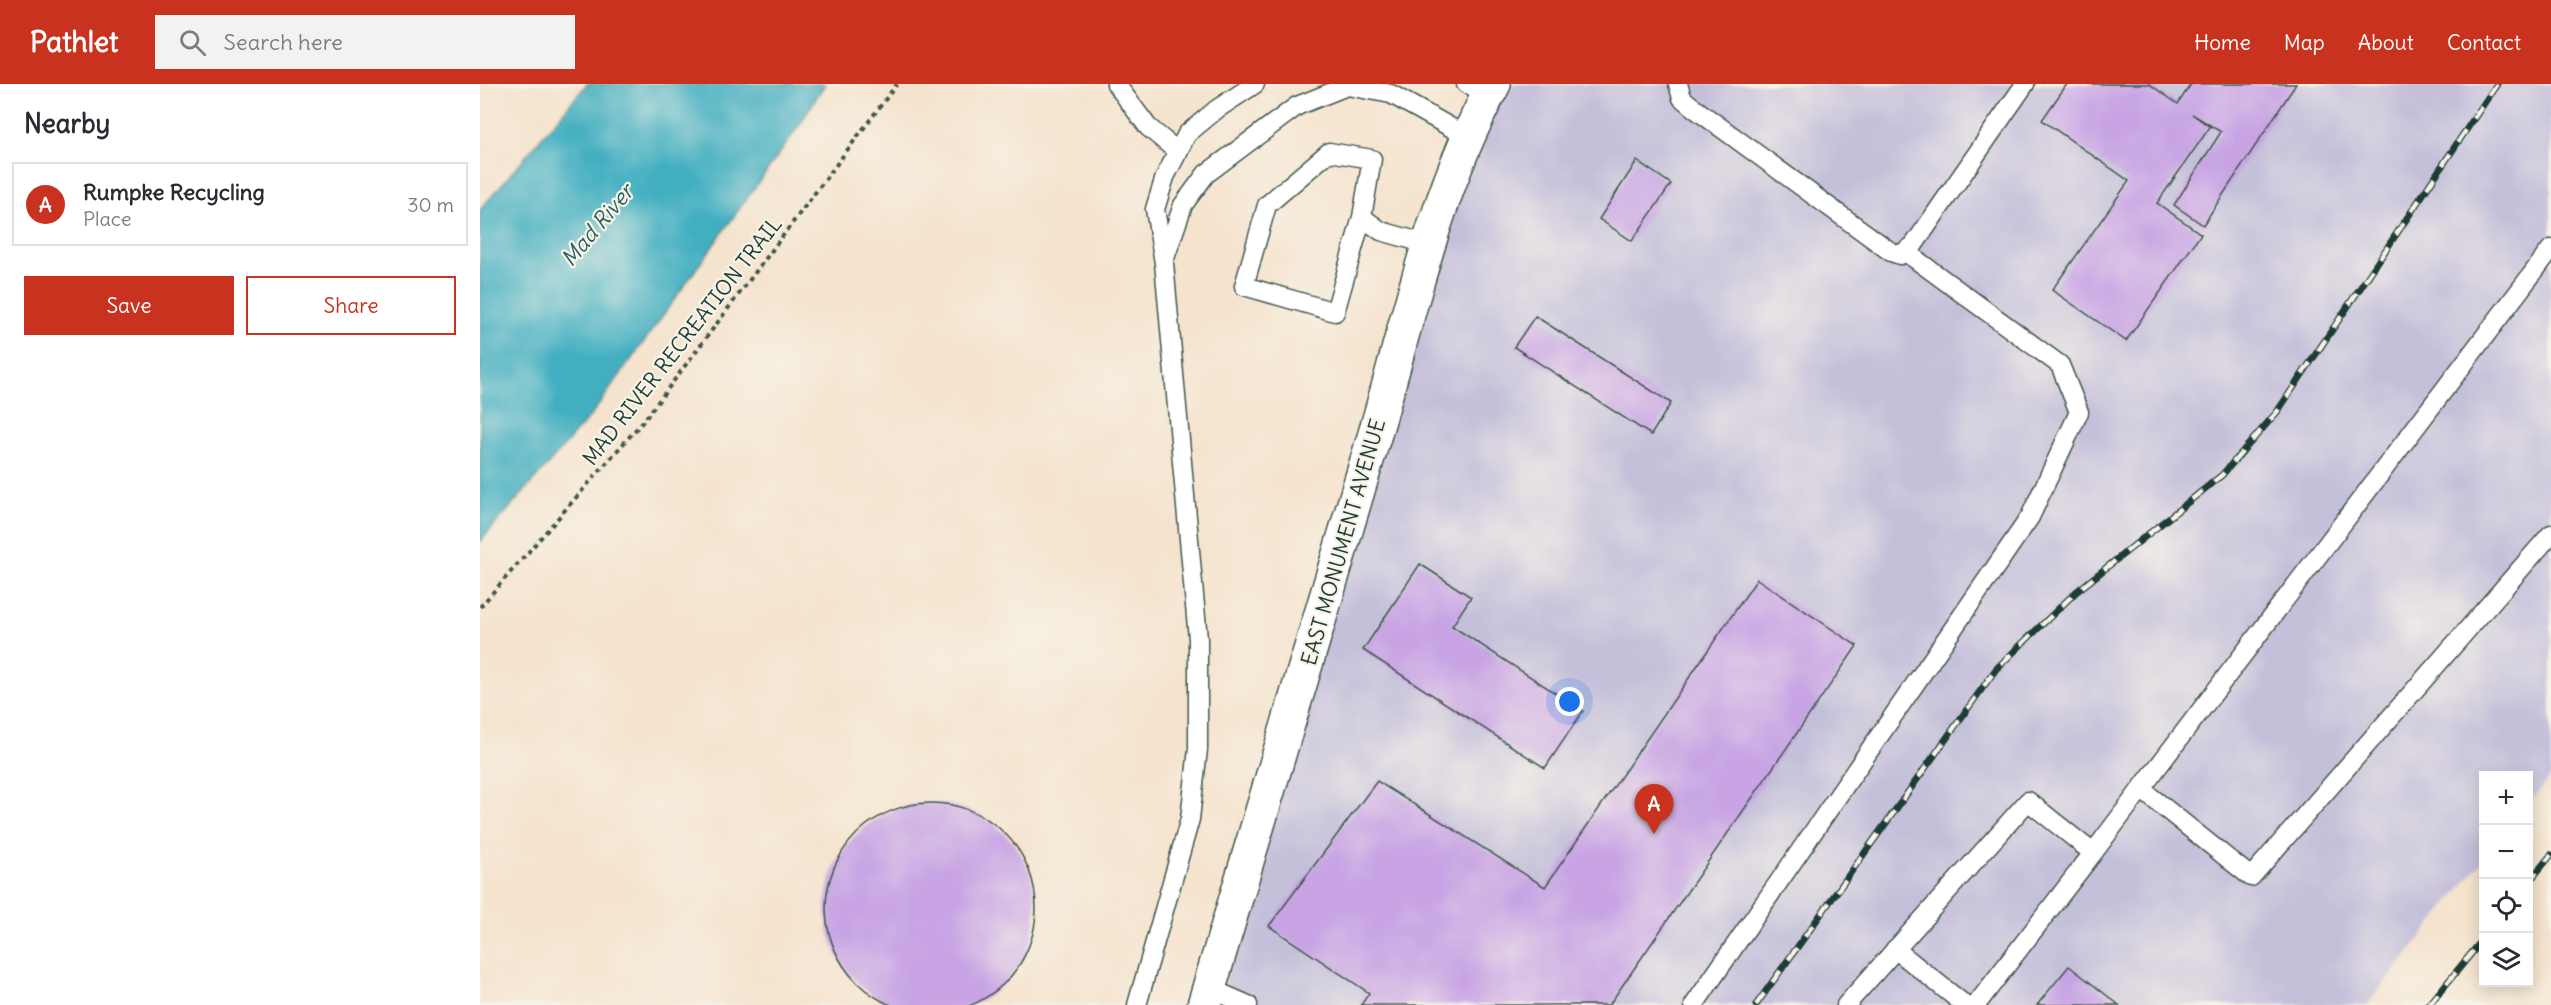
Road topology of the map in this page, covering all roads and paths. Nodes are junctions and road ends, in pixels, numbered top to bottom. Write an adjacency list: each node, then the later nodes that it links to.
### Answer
1 (897, 84): 15 (path, MAD RIVER RECREATION TRAIL)
2 (1116, 84): 8 (lane)
3 (1255, 84): 8 (lane)
4 (1678, 84): 12 (lane)
5 (2025, 84): 12 (lane)
6 (1483, 87): 7 (street, EAST MONUMENT AVENUE)
7 (1468, 137): 10 (street, EAST MONUMENT AVENUE); 13 (lane)
8 (1178, 152): 13 (lane)
9 (1362, 217): 9 (lane); 10 (lane)
10 (1427, 244): 19 (street, EAST MONUMENT AVENUE)
11 (2551, 249): 16 (lane)
12 (1907, 252): 22 (lane)
13 (1164, 263): 20 (lane)
14 (2551, 534): 16 (lane)
15 (480, 607)
16 (2141, 789): 17 (lane)
17 (2093, 853): 18 (lane); 25 (lane)
18 (1895, 949): 23 (lane); 24 (lane)
19 (1206, 997): 21 (lane)
20 (1137, 1005)
21 (1248, 1005)
22 (1694, 1005)
23 (1846, 1005)
24 (1965, 1005)
25 (1976, 1005)

